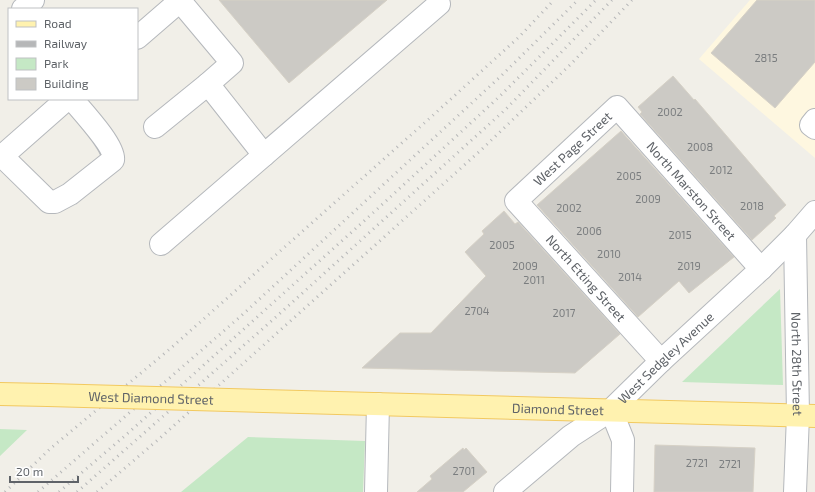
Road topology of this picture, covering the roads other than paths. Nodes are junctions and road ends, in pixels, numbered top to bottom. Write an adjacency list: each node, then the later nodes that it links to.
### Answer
1 (33, 0): 4 (street)
2 (181, 0): 5 (street); 6 (street)
3 (439, 4): 13 (street)
4 (24, 8)
5 (138, 37)
6 (208, 84): 11 (street); 13 (street)
7 (66, 100): 14 (street)
8 (73, 100): 14 (street)
9 (622, 114): 15 (street, West Page Street); 19 (street, North Marston Street)
10 (815, 120): 12 (street)
11 (155, 127)
12 (815, 128)
13 (264, 155): 18 (street)
14 (1, 157)
15 (523, 196): 20 (street, North Etting Street)
16 (815, 212): 17 (street, West Sedgley Avenue)
17 (795, 235): 19 (street, West Sedgley Avenue); 25 (street, North 28th Street)
18 (161, 244)
19 (761, 269): 20 (street, West Sedgley Avenue)
20 (661, 361): 24 (street, West Sedgley Avenue)
21 (0, 394): 22 (main road, West Diamond Street, bridge)
22 (301, 402): 23 (main road, Diamond Street)
23 (378, 404): 24 (main road, Diamond Street); 26 (street)
24 (611, 410): 25 (main road, Diamond Street); 27 (street, West Sedgley Avenue); 28 (street)
25 (806, 415): 29 (street, North 28th Street)
26 (376, 492)
27 (505, 492)
28 (622, 492)
29 (795, 492)

